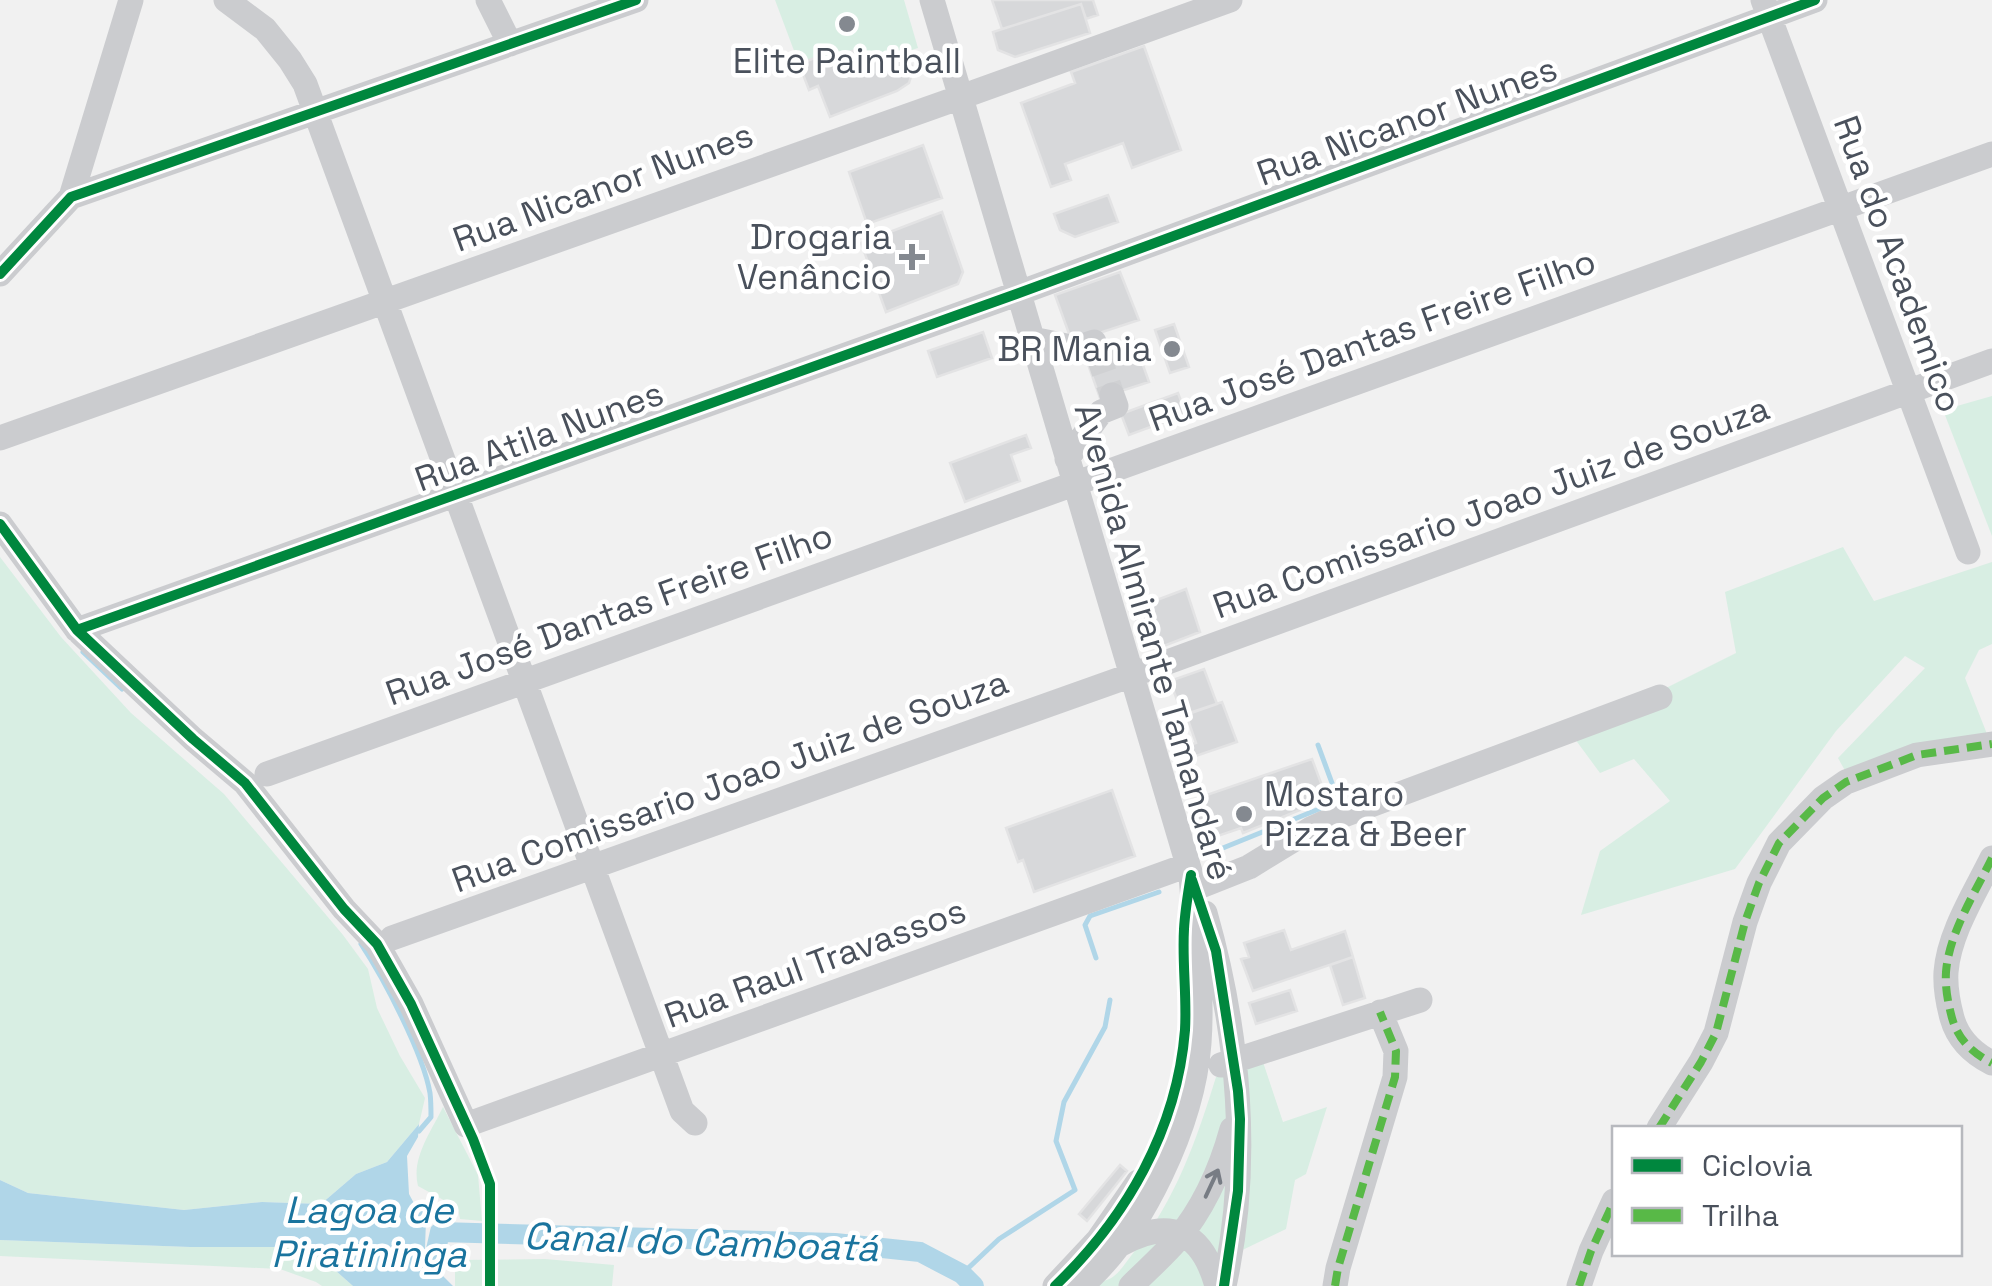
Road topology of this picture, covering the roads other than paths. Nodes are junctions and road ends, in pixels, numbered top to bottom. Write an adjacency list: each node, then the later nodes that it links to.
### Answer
1 (130, 0): 13 (street)
2 (226, 0): 11 (street)
3 (488, 0): 9 (street)
4 (636, 0): 9 (street)
5 (932, 0): 10 (street, Avenida Almirante Tamandaré)
6 (1230, 0): 10 (street, Rua Nicanor Nunes)
7 (1815, 0): 8 (street, Rua Nicanor Nunes)
8 (1766, 8): 14 (street, Rua do Academico); 16 (street, Rua Nicanor Nunes)
9 (510, 44): 11 (street)
10 (961, 98): 16 (street, Avenida Almirante Tamandaré); 17 (street, Rua Nicanor Nunes)
11 (314, 112): 13 (street); 17 (street)
12 (1992, 154): 14 (street, Rua José Dantas Freire Filho)
13 (71, 197): 15 (street)
14 (1840, 208): 21 (street, Rua do Academico); 25 (street, Rua José Dantas Freire Filho)
15 (0, 274)
16 (1018, 293): 18 (street, Avenida Almirante Tamandaré); 26 (street, Rua Atila Nunes)
17 (384, 302): 23 (street, Rua Nicanor Nunes); 26 (street)
18 (1032, 339): 19 (street); 24 (street, Avenida Almirante Tamandaré)
19 (1096, 349)
20 (1992, 361): 21 (street, Rua Comissario Joao Juiz de Souza)
21 (1908, 392): 28 (street, Rua do Academico); 30 (street, Rua Comissario Joao Juiz de Souza)
22 (1112, 394): 24 (street)
23 (0, 438)
24 (1067, 458): 25 (street, Avenida Almirante Tamandaré)
25 (1074, 484): 30 (street, Avenida Almirante Tamandaré); 31 (street, Rua José Dantas Freire Filho)
26 (455, 495): 29 (street, Rua Atila Nunes); 31 (street)
27 (0, 524): 29 (street)
28 (1968, 552)
29 (78, 630): 41 (street, Rua Raul Travassos)
30 (1132, 676): 36 (street, Rua Comissario Joao Juiz de Souza); 37 (street, Avenida Almirante Tamandaré)
31 (524, 682): 34 (street, Rua José Dantas Freire Filho); 36 (street)
32 (1660, 697): 37 (street, Rua Raul Travassos)
33 (1989, 749): 47 (street)
34 (267, 774)
35 (1992, 858): 43 (street)
36 (592, 867): 38 (street, Rua Comissario Joao Juiz de Souza); 41 (street)
37 (1191, 876): 41 (street, Rua Raul Travassos); 42 (street); 44 (street, Avenida Almirante Tamandaré); 51 (street)
38 (392, 938)
39 (1420, 1000): 40 (street)
40 (1380, 1012): 42 (street); 55 (street)
41 (662, 1056): 46 (street)
42 (1233, 1060): 44 (street); 45 (street)
43 (1992, 1063)
44 (1192, 1089): 50 (street, Avenida Almirante Tamandaré)
45 (1239, 1104): 49 (street, one-way to 45); 54 (street)
46 (695, 1123)
47 (1660, 1126)
48 (1612, 1205): 56 (street)
49 (1181, 1234): 50 (street); 53 (street); 54 (street)
50 (1119, 1245): 52 (street, Avenida Almirante Tamandaré)
51 (1054, 1286)
52 (1080, 1286)
53 (1131, 1286)
54 (1220, 1286)
55 (1334, 1286)
56 (1578, 1286)

